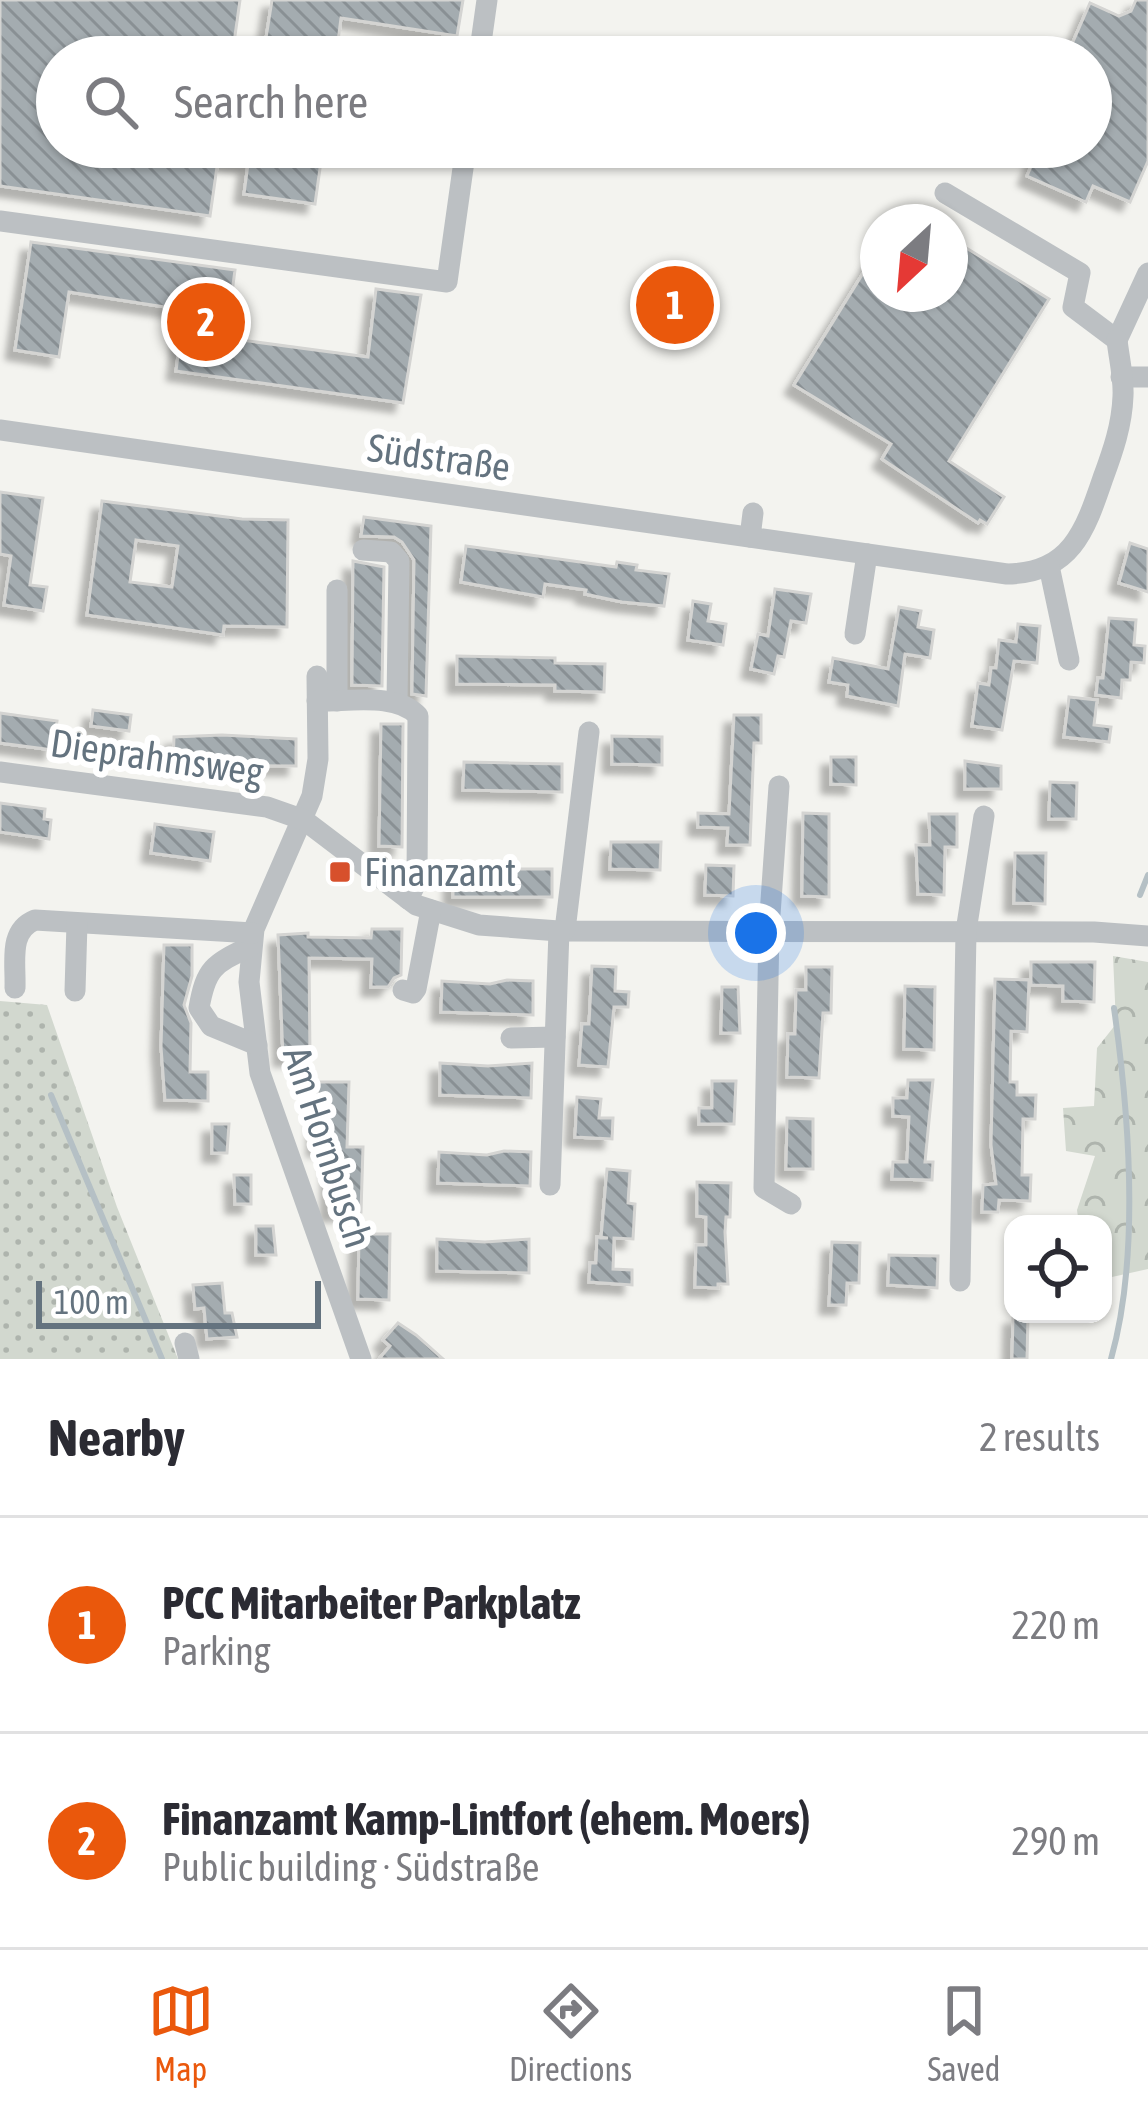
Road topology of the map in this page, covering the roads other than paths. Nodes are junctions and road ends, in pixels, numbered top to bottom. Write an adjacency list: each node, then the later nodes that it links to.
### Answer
1 (487, 0): 2 (street)
2 (482, 36)
3 (463, 168): 5 (street)
4 (945, 194): 7 (street)
5 (0, 221)
6 (1148, 273): 7 (street)
7 (1117, 340): 8 (street)
8 (1121, 376): 9 (street); 15 (street)
9 (1148, 377)
10 (0, 430): 12 (street, Südstraße)
11 (753, 512): 12 (street)
12 (750, 537): 14 (street, Südstraße)
13 (363, 550): 21 (street)
14 (867, 554): 15 (street, Südstraße); 17 (street)
15 (1049, 566): 18 (street)
16 (337, 590): 20 (street)
17 (855, 634)
18 (1069, 660)
19 (317, 676): 20 (street)
20 (327, 701): 21 (street); 26 (street, Am Hornbusch)
21 (397, 703): 27 (street)
22 (589, 732): 31 (street)
23 (0, 772): 26 (street, Dieprahmsweg)
24 (779, 786): 30 (street)
25 (984, 816): 32 (street)
26 (304, 820): 27 (street, Dieprahmsweg); 34 (street, Am Hornbusch)
27 (407, 899): 28 (street, Dieprahmsweg)
28 (431, 910): 31 (street, Dieprahmsweg); 36 (street)
29 (77, 923): 34 (street); 35 (street); 37 (street)
30 (769, 929): 31 (street, Dieprahmsweg); 32 (street, Dieprahmsweg); 42 (street)
31 (562, 930): 39 (street)
32 (966, 931): 33 (street, Dieprahmsweg); 43 (street)
33 (1148, 936)
34 (252, 940): 40 (street, Am Hornbusch); 40 (street)
35 (15, 988)
36 (403, 990)
37 (75, 991)
38 (511, 1037): 39 (street)
39 (555, 1037): 41 (street)
40 (257, 1045): 44 (street, Am Hornbusch)
41 (550, 1184)
42 (791, 1204)
43 (961, 1281)
44 (361, 1359)

